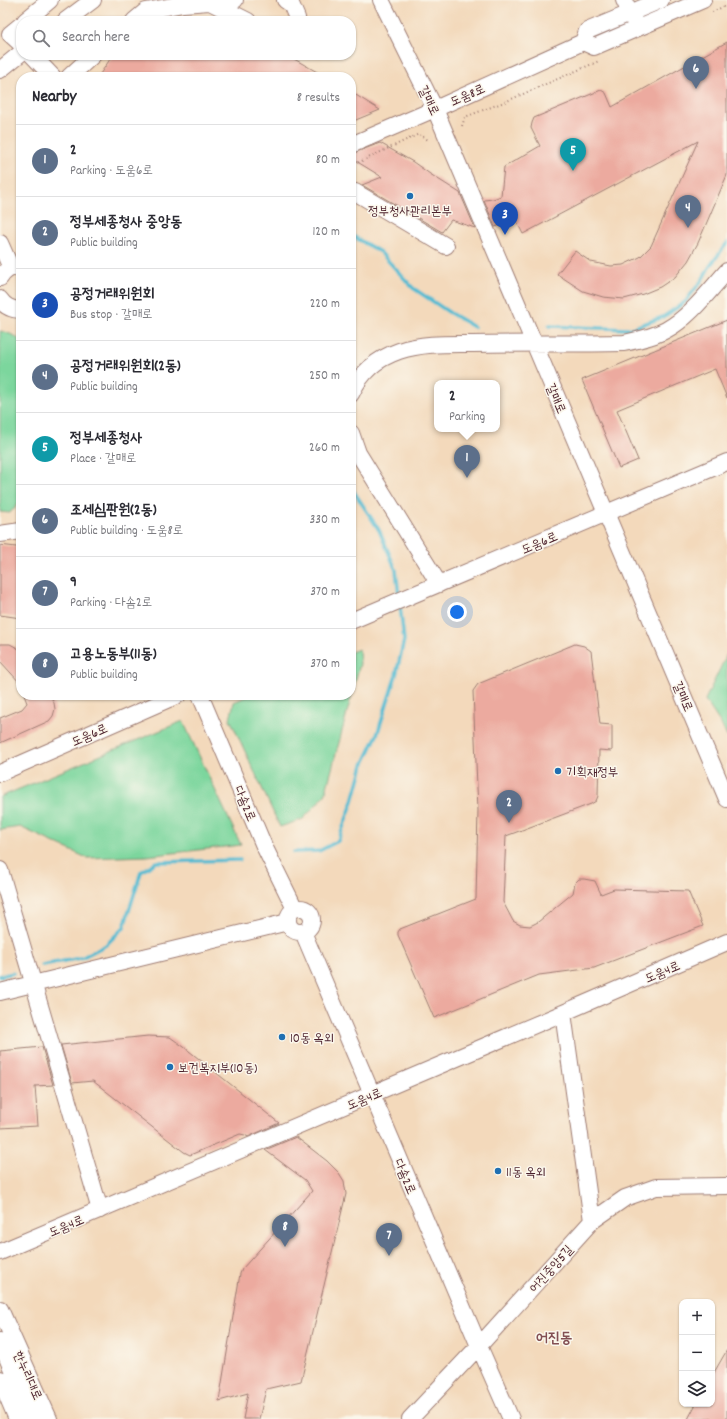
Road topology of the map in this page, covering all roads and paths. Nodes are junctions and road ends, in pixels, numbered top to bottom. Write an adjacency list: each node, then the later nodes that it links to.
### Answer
1 (50, 0): 11 (street)
2 (93, 0): 12 (street)
3 (235, 0): 7 (street)
4 (285, 0): 15 (street)
5 (381, 0): 27 (street, 갈매로)
6 (661, 0): 9 (street, 도움8로)
7 (210, 2): 13 (street); 14 (street)
8 (727, 5): 10 (path)
9 (627, 7): 16 (street); 19 (street, 도움8로)
10 (705, 7): 16 (street, 도움8로)
11 (31, 16)
12 (72, 16)
13 (140, 16)
14 (238, 16)
15 (296, 16)
16 (637, 28): 19 (street, 도움8로)
17 (16, 29): 18 (street)
18 (16, 39)
19 (583, 42): 27 (street, 도움8로)
20 (16, 58): 24 (street)
21 (602, 59): 28 (path)
22 (37, 60): 25 (street)
23 (88, 60): 26 (street)
24 (0, 70)
25 (48, 72)
26 (74, 72)
27 (435, 109): 30 (street, 도움8로); 39 (street, 갈매로)
28 (462, 126)
29 (428, 140): 31 (path)
30 (356, 143)
31 (356, 164)
32 (356, 193): 34 (street)
33 (0, 243): 35 (street)
34 (446, 246)
35 (11, 271)
36 (727, 271): 39 (street)
37 (0, 299): 38 (street)
38 (16, 309)
39 (533, 342): 40 (street); 43 (street, 갈매로)
40 (356, 383)
41 (356, 447): 46 (street)
42 (727, 462): 43 (street, 도움6로)
43 (607, 514): 46 (street, 도움6로); 51 (street, 갈매로)
44 (16, 532): 45 (street)
45 (0, 534)
46 (439, 584): 47 (street, 도움6로)
47 (356, 619)
48 (167, 700): 50 (street, 도움6로)
49 (202, 700): 53 (street, 다솜2로)
50 (0, 773)
51 (727, 799)
52 (0, 870): 56 (street)
53 (292, 916): 54 (street); 54 (street); 56 (street)
54 (303, 932): 59 (street, 다솜2로)
55 (727, 942): 58 (street, 도움4로)
56 (34, 985): 57 (street); 61 (street)
57 (0, 992)
58 (563, 1013): 59 (street, 도움4로); 62 (street)
59 (372, 1095): 61 (street, 도움4로); 66 (street, 다솜2로)
60 (727, 1186): 62 (street, 어진중앙5길)
61 (100, 1210): 63 (street, 도움4로)
62 (592, 1221): 66 (street, 어진중앙5길)
63 (0, 1252)
64 (0, 1309): 70 (street, 한누리대로)
65 (0, 1341): 69 (street)
66 (478, 1346): 71 (street, 어진중앙5길); 72 (street, 다솜2로)
67 (0, 1378): 68 (street)
68 (17, 1419)
69 (33, 1419)
70 (49, 1419)
71 (410, 1419)
72 (511, 1419)

